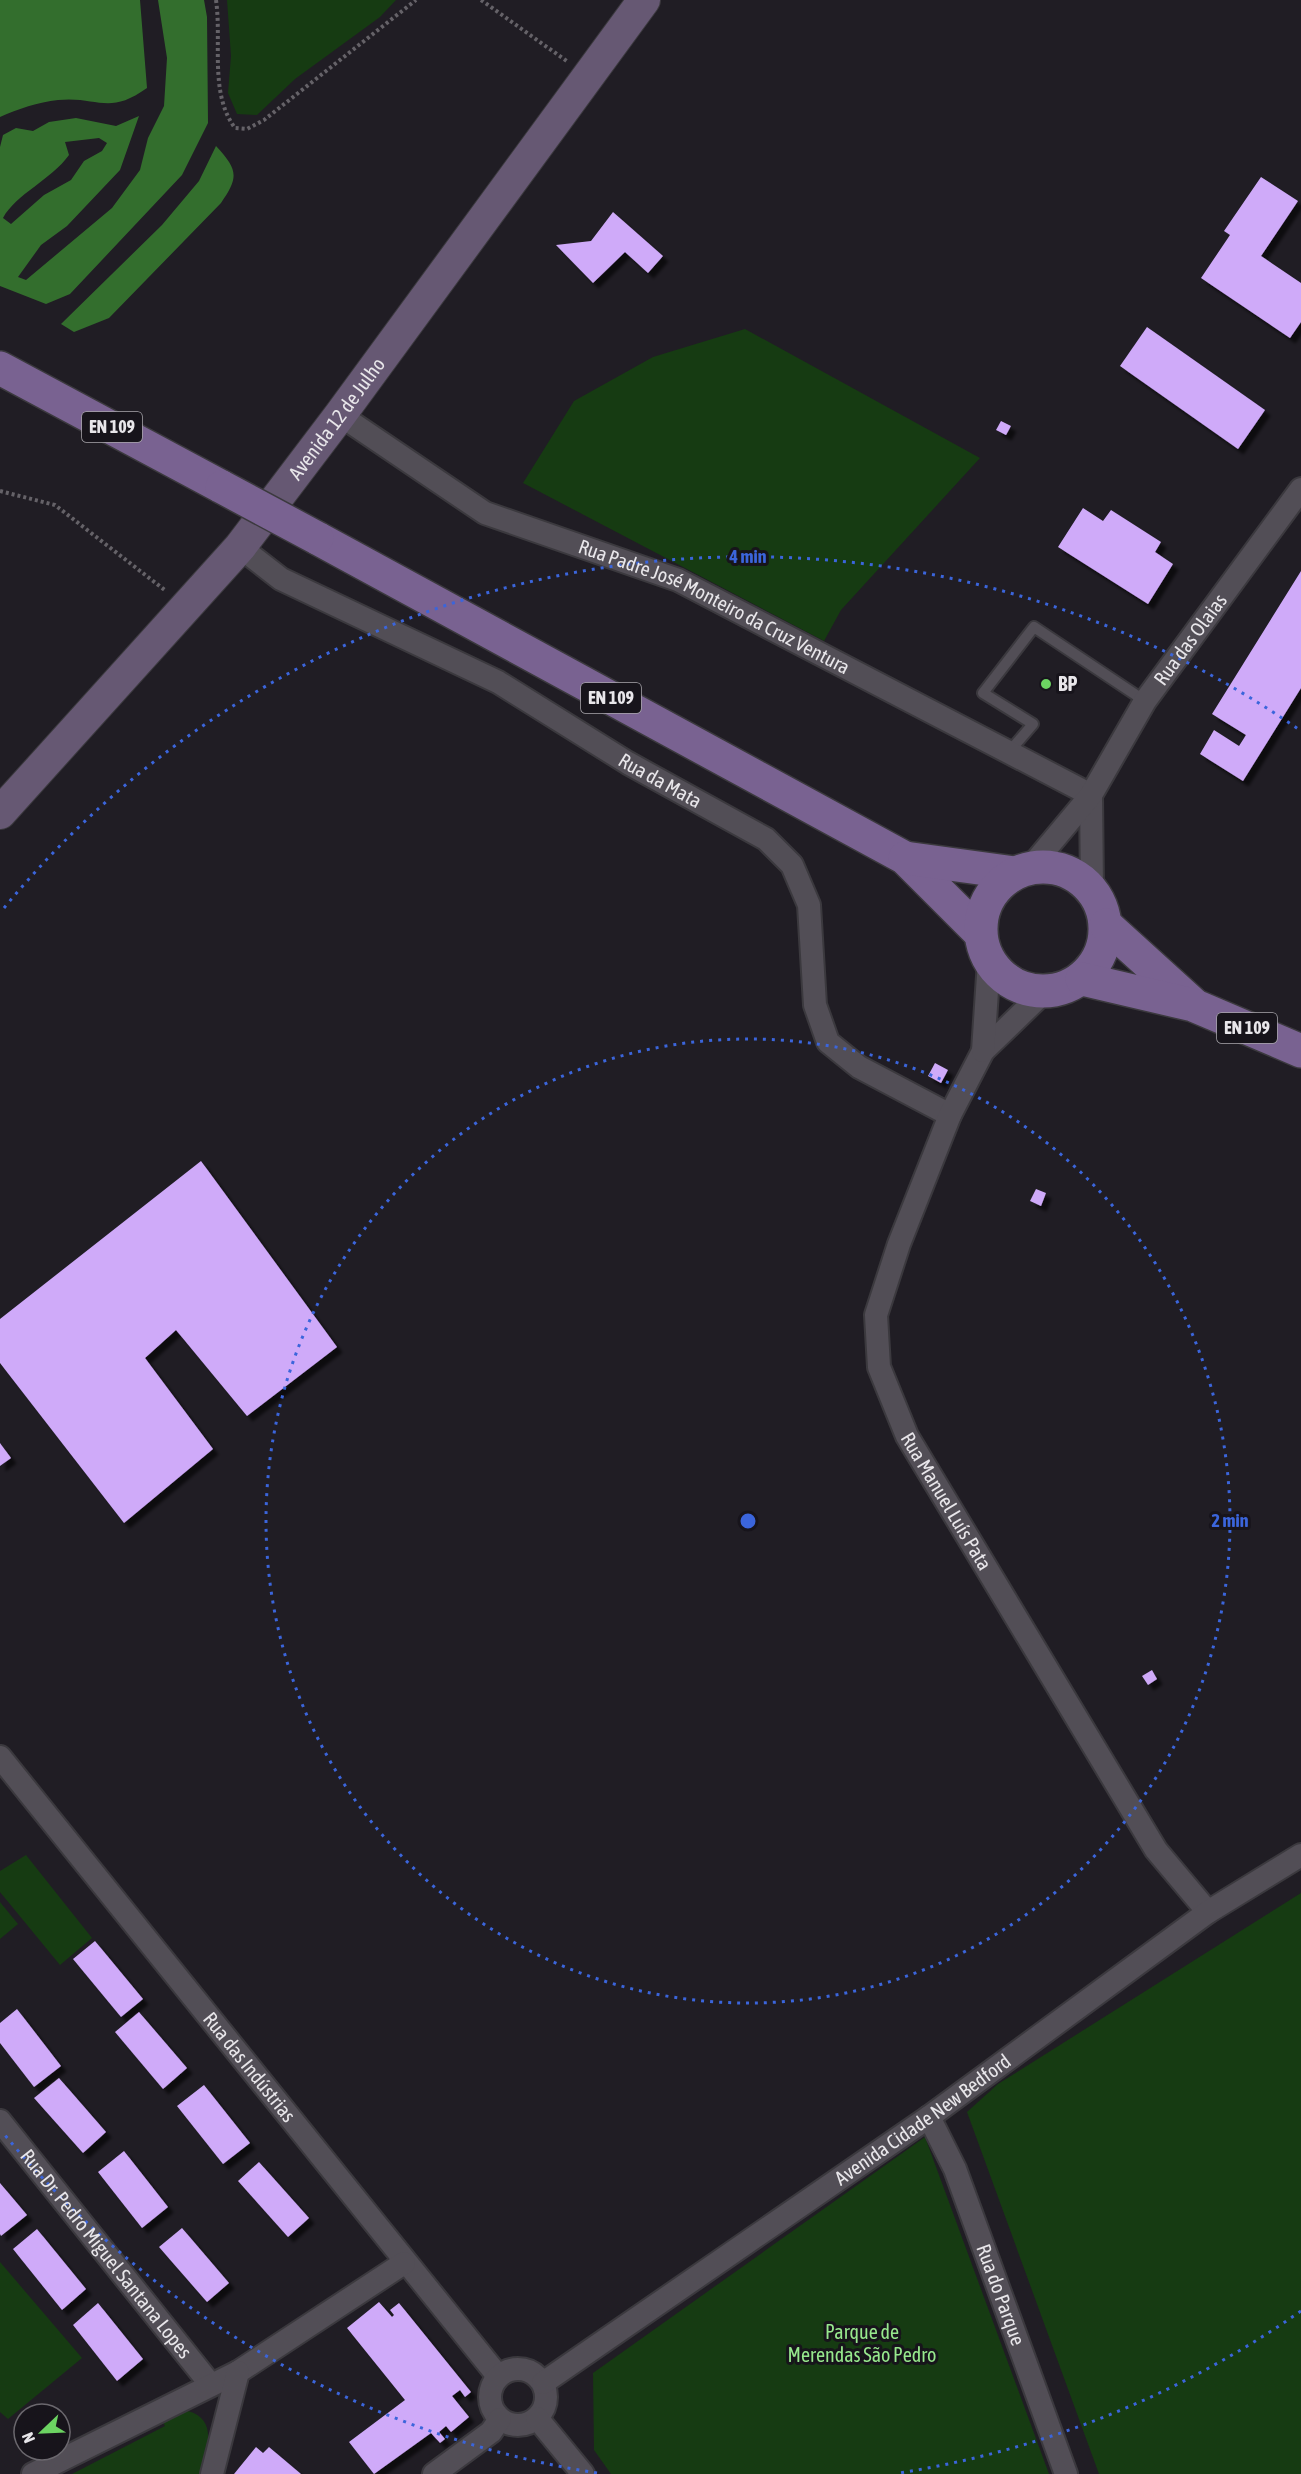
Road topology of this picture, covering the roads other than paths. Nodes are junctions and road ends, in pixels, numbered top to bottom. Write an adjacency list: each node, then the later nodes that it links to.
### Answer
1 (644, 0): 3 (main road, Avenida 12 de Julho)
2 (0, 368): 10 (main road, EN 109, bridge)
3 (340, 415): 5 (main road, Avenida 12 de Julho); 7 (street, Rua Padre José Monteiro da Cruz Ventura)
4 (1301, 489): 6 (street, Rua das Olaias)
5 (240, 547): 9 (main road, Avenida 12 de Julho); 20 (street, Rua da Mata)
6 (1145, 701): 7 (lane); 8 (street, Rua das Olaias)
7 (1009, 753): 8 (street, Rua Padre José Monteiro da Cruz Ventura)
8 (1091, 795): 11 (street, Rua das Olaias); 12 (street)
9 (0, 813)
10 (905, 858): 11 (main road); 14 (main road)
11 (1022, 871): 12 (main road); 14 (main road)
12 (1092, 890): 13 (main road)
13 (1106, 925): 15 (main road); 17 (main road)
14 (985, 947): 16 (main road); 18 (street)
15 (1082, 979): 16 (main road); 17 (main road)
16 (1044, 992): 18 (street)
17 (1193, 1005): 19 (main road, EN 109)
18 (982, 1051): 20 (street, Rua Manuel Luís Pata)
19 (1301, 1051)
20 (950, 1115): 23 (street, Rua Manuel Luís Pata)
21 (0, 1757): 26 (street, Rua das Indústrias)
22 (1301, 1855): 23 (street, Avenida Cidade New Bedford)
23 (1208, 1912): 24 (street, Avenida Cidade New Bedford)
24 (929, 2117): 29 (street, Avenida Cidade New Bedford); 37 (street, Rua do Parque)
25 (0, 2121): 30 (street, Rua Dr. Pedro Miguel Santana Lopes)
26 (404, 2263): 27 (street); 28 (street, Rua das Indústrias)
27 (238, 2372): 30 (street); 34 (street)
28 (498, 2376): 29 (street); 32 (street)
29 (543, 2383): 31 (street)
30 (211, 2385): 33 (street)
31 (537, 2418): 32 (street); 36 (street)
32 (500, 2419): 35 (street)
33 (33, 2474)
34 (212, 2474)
35 (434, 2474)
36 (583, 2474)
37 (1066, 2474)

